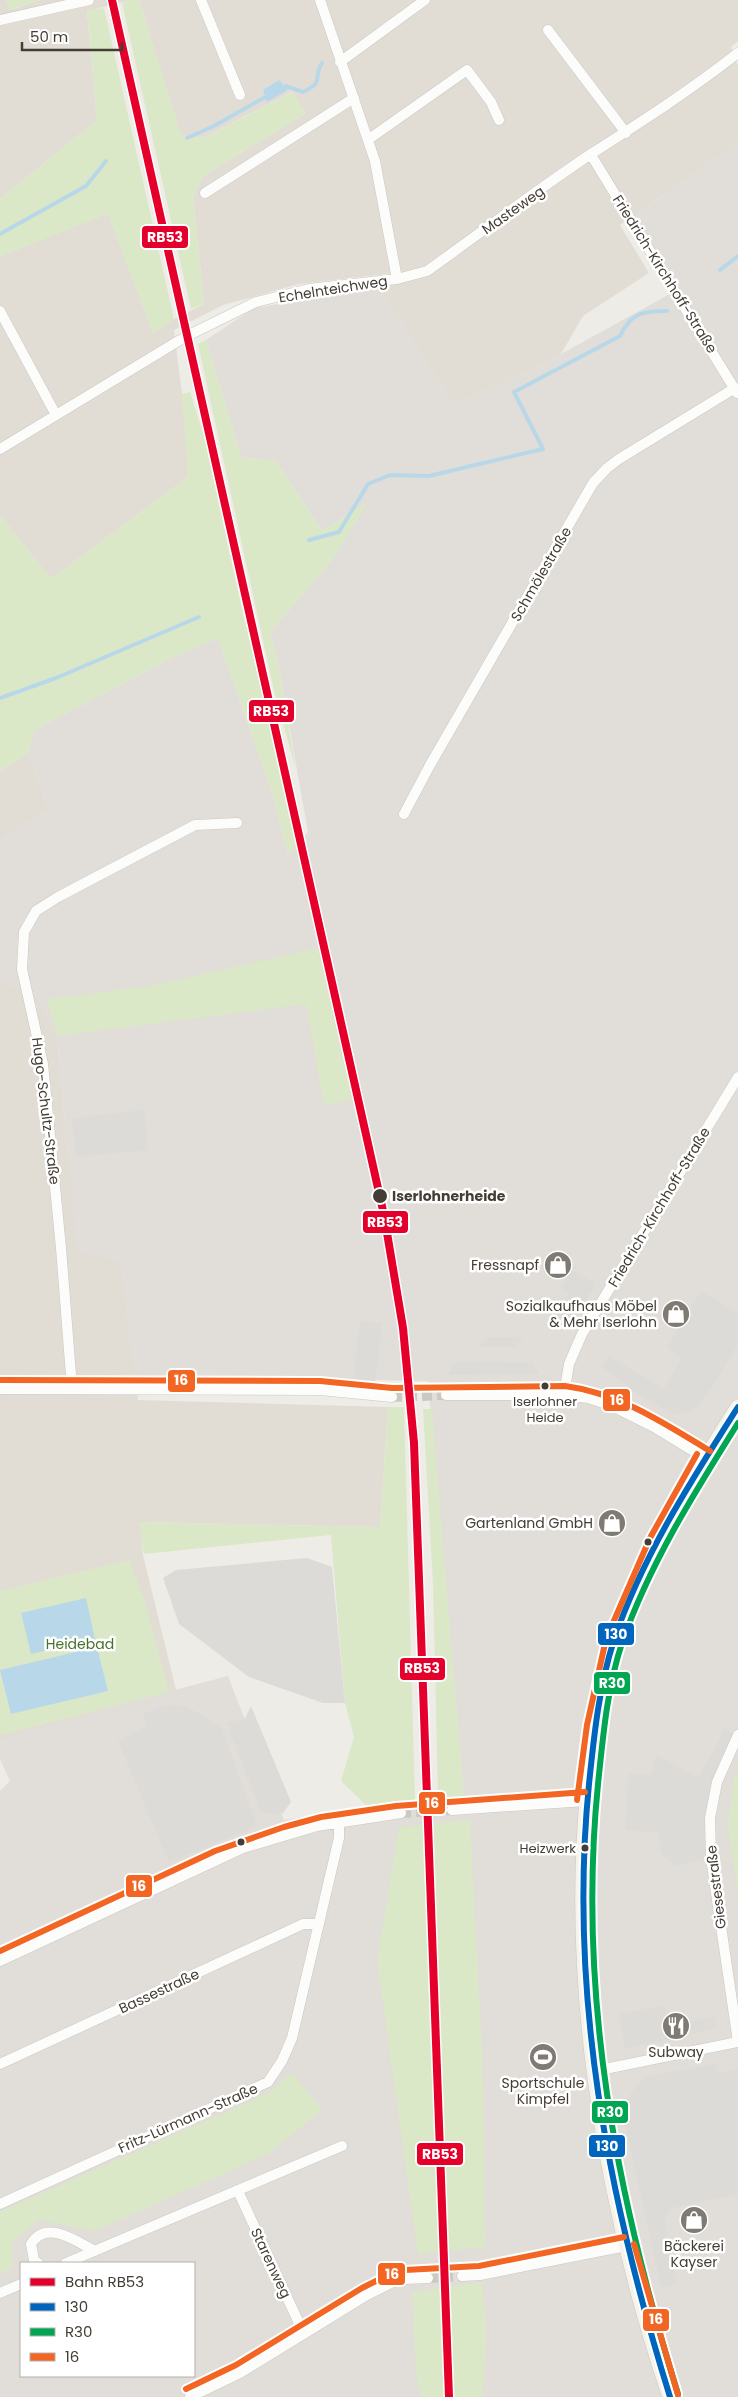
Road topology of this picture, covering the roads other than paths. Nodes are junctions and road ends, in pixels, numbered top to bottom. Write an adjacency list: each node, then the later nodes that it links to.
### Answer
1 (89, 0): 5 (street)
2 (201, 0): 9 (street)
3 (320, 0): 8 (street, Echelnteichweg)
4 (425, 0): 8 (street)
5 (0, 20)
6 (548, 30): 12 (street)
7 (738, 53): 12 (street, Masteweg)
8 (340, 62): 10 (street, Echelnteichweg)
9 (240, 95)
10 (354, 98): 13 (street, Echelnteichweg); 15 (street)
11 (498, 120): 13 (street)
12 (626, 133): 14 (street, Masteweg)
13 (369, 139): 16 (street, Echelnteichweg)
14 (591, 154): 16 (street, Masteweg); 20 (street, Friedrich-Kirchhoff-Straße)
15 (205, 192)
16 (398, 278): 18 (street, Echelnteichweg)
17 (0, 311): 21 (street)
18 (193, 333)
19 (180, 340): 21 (street)
20 (736, 391): 23 (street, Schmölestraße)
21 (56, 414): 22 (street)
22 (0, 449)
23 (404, 814)
24 (237, 823): 26 (street, Hugo-Schultz-Straße)
25 (738, 1077): 29 (street, Friedrich-Kirchhoff-Straße)
26 (72, 1388): 27 (street); 30 (street)
27 (0, 1389)
28 (446, 1395): 29 (street)
29 (564, 1395): 32 (street)
30 (392, 1397)
31 (738, 1407): 32 (main road)
32 (705, 1458): 34 (main road)
33 (738, 1735): 40 (street, Giesestraße)
34 (586, 1801): 35 (street); 42 (main road)
35 (452, 1810)
36 (402, 1813): 37 (street)
37 (339, 1824): 38 (street, Fritz-Lürmann-Straße); 39 (street)
38 (319, 1924): 41 (street, Bassestraße); 45 (street, Fritz-Lürmann-Straße)
39 (0, 1961)
40 (738, 2042): 42 (street, Giesestraße)
41 (0, 2064)
42 (595, 2071): 46 (main road)
43 (342, 2146): 44 (street)
44 (238, 2191): 47 (street); 54 (street, Starenweg)
45 (0, 2204)
46 (626, 2246): 50 (street); 56 (main road)
47 (95, 2251): 48 (street); 49 (street)
48 (37, 2262)
49 (68, 2262)
50 (462, 2276)
51 (428, 2278): 54 (street)
52 (20, 2284): 53 (street)
53 (0, 2293)
54 (304, 2334): 55 (street)
55 (190, 2397)
56 (670, 2397)

